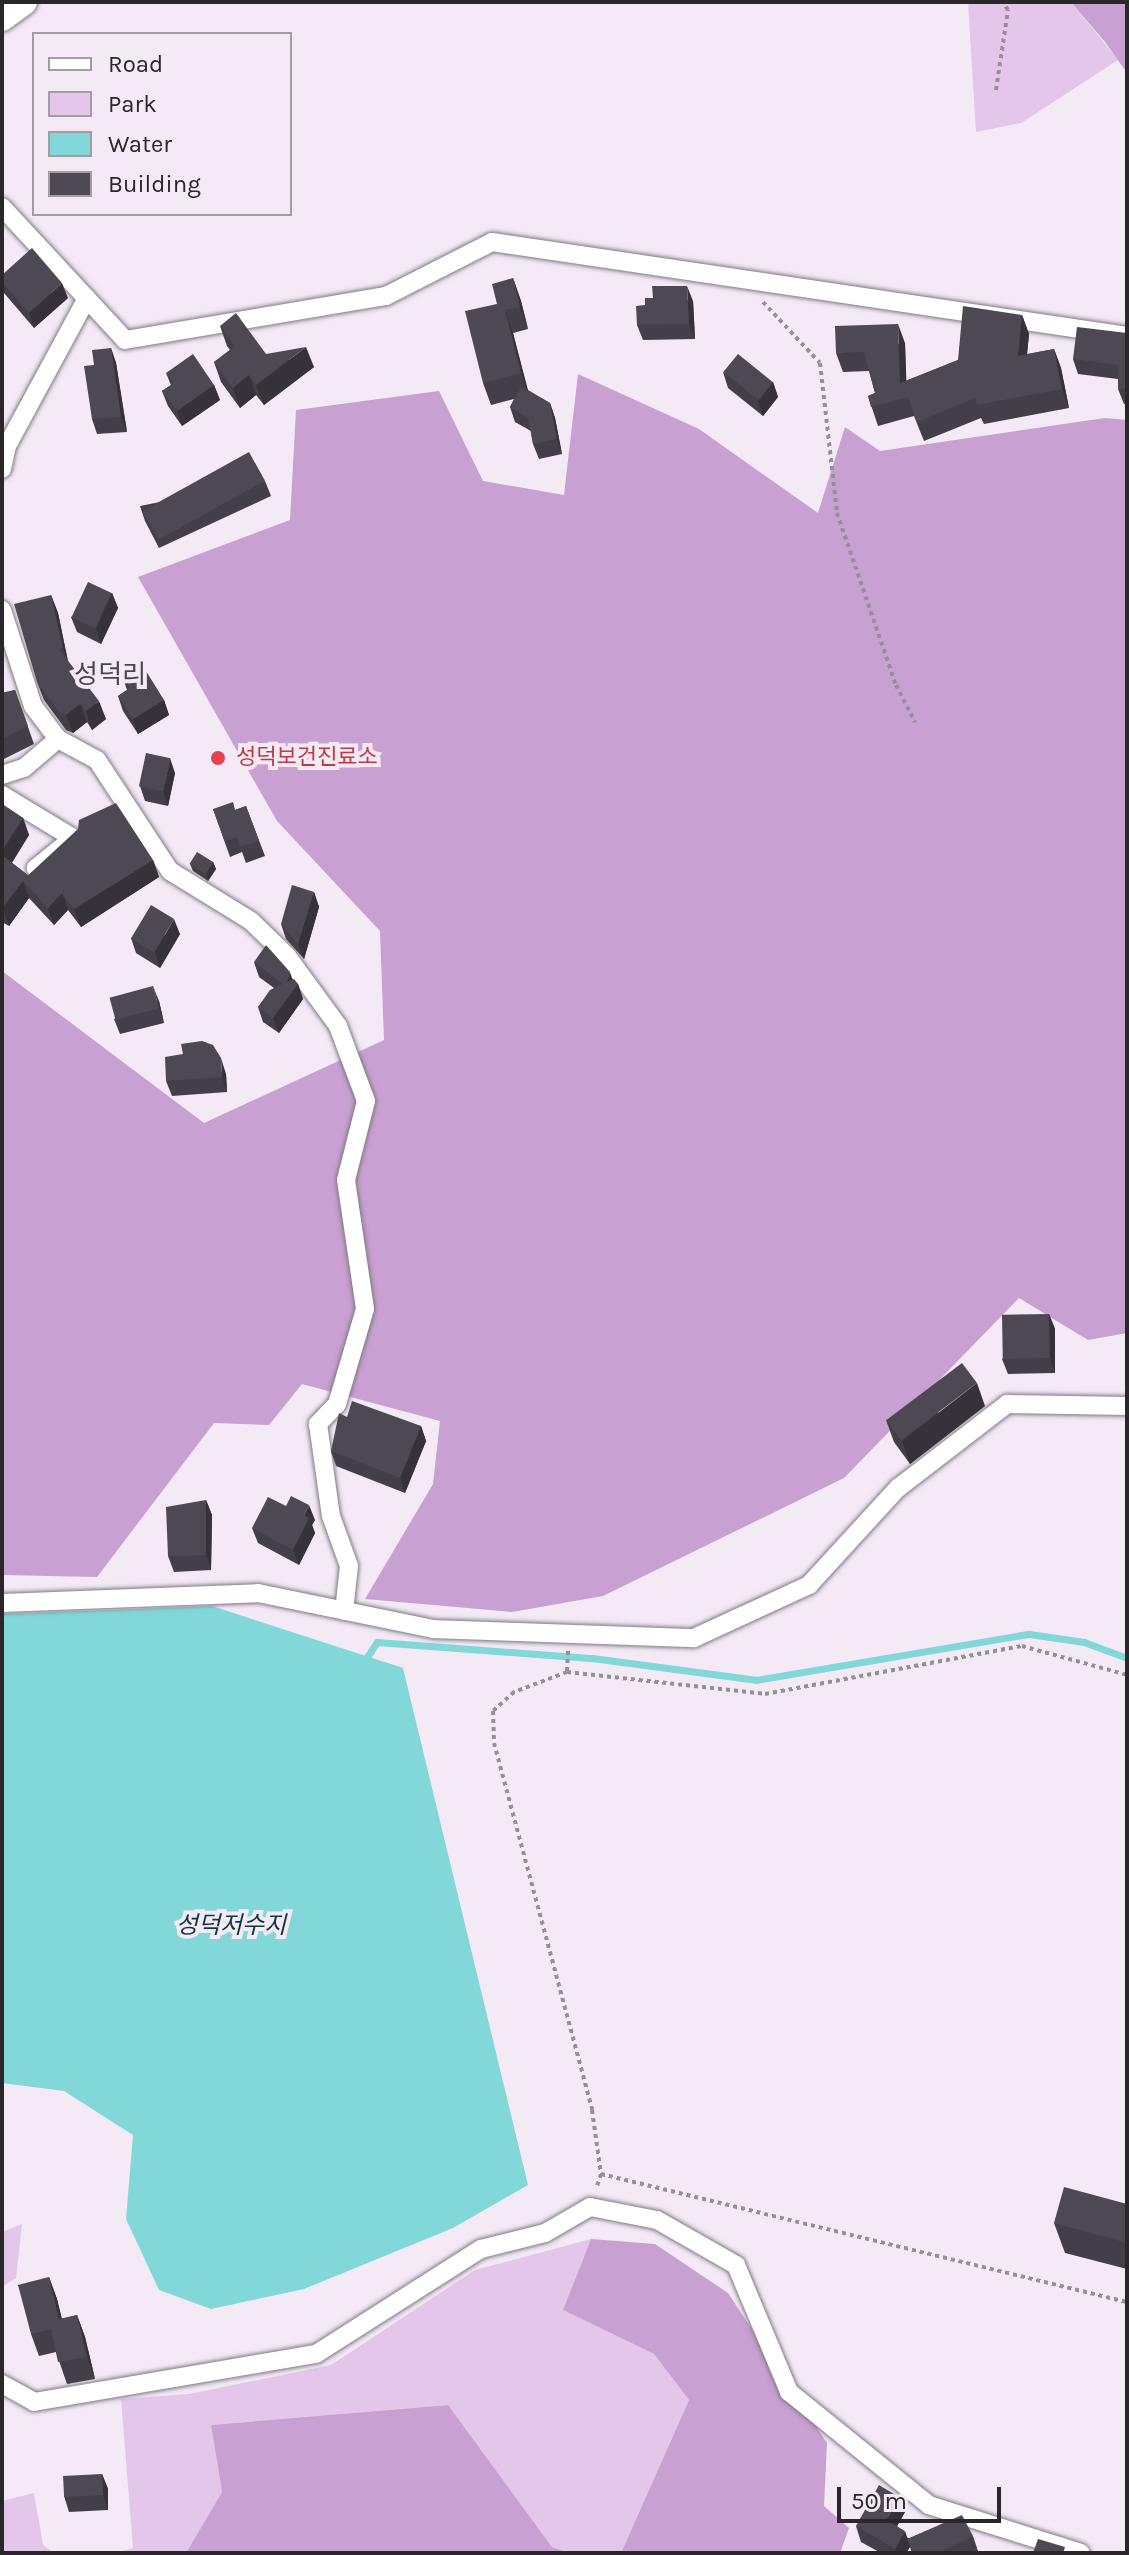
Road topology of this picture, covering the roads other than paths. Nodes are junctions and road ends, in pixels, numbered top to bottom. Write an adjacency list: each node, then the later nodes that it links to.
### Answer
1 (24, 2): 2 (main road)
2 (2, 18)
3 (2, 207): 4 (street)
4 (87, 298): 5 (street); 6 (street)
5 (1127, 336)
6 (2, 469)
7 (2, 610): 8 (street)
8 (58, 739): 9 (street); 14 (street)
9 (2, 775)
10 (2, 795): 11 (street)
11 (36, 868)
12 (1127, 1406): 14 (street)
13 (2, 1603): 14 (street)
14 (344, 1611)
15 (2, 2384): 16 (street)
16 (1081, 2553)

